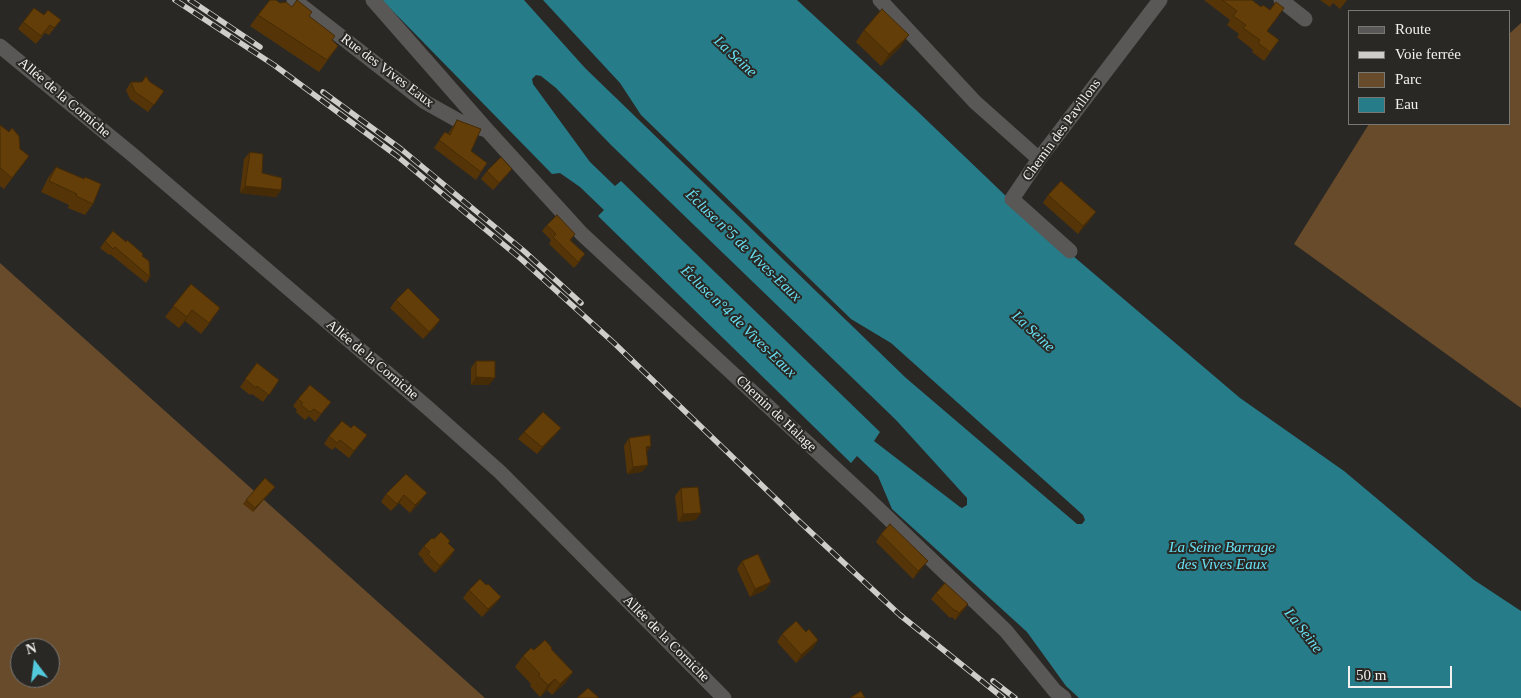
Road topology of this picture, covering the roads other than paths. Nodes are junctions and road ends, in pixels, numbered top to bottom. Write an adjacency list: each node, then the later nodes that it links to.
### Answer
1 (294, 0): 8 (street, Rue des Vives Eaux)
2 (373, 0): 8 (street, Chemin de Halage)
3 (880, 0): 9 (street)
4 (1281, 0): 6 (street)
5 (1151, 3): 9 (street, Chemin des Pavillons)
6 (1305, 19)
7 (0, 46): 11 (street, Allée de la Corniche)
8 (487, 130): 12 (street, Chemin de Halage)
9 (1039, 159): 10 (street, Chemin des Pavillons)
10 (1070, 251)
11 (724, 698)
12 (1064, 698)

